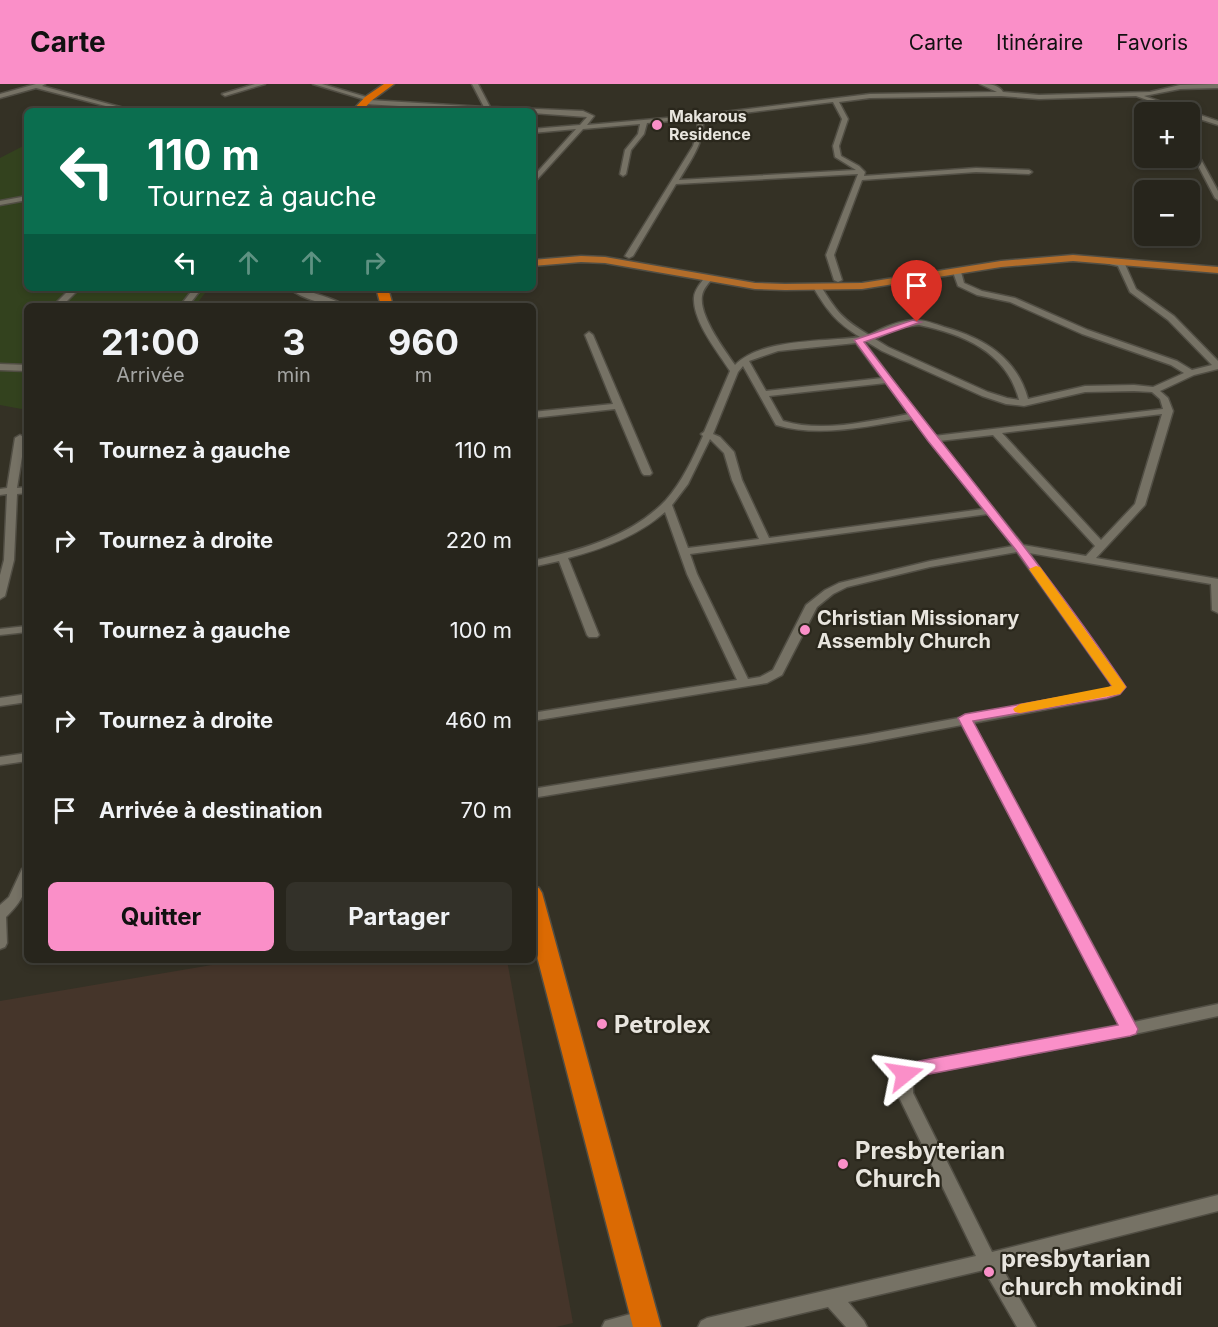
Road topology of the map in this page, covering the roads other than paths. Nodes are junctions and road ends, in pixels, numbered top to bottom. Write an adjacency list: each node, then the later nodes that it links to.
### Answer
1 (262, 84): 10 (street)
2 (316, 84): 14 (street)
3 (390, 84): 14 (highway)
4 (475, 84): 20 (street)
5 (983, 84): 11 (street)
6 (1155, 84): 9 (street)
7 (39, 85): 13 (street); 17 (street)
8 (1218, 86): 9 (street)
9 (1165, 91): 12 (street)
10 (225, 93)
11 (1001, 94): 12 (street); 15 (street)
12 (1135, 94): 16 (street)
13 (0, 96)
14 (366, 101): 18 (highway); 19 (street)
15 (836, 102): 22 (street); 31 (street)
16 (1153, 102)
17 (121, 108)
18 (360, 108)
19 (462, 108)
20 (488, 108)
21 (536, 111): 26 (street)
22 (700, 117): 24 (street); 33 (street)
23 (1200, 117): 25 (street)
24 (644, 122): 26 (street); 30 (street)
25 (1218, 123)
26 (584, 126): 27 (street); 32 (street)
27 (536, 131)
28 (1200, 165): 34 (street)
29 (1029, 172): 31 (street)
30 (623, 174)
31 (861, 175): 33 (street); 45 (street)
32 (536, 179)
33 (676, 182): 37 (street)
34 (1218, 198)
35 (24, 199): 36 (street)
36 (0, 203)
37 (628, 256): 38 (main road); 45 (main road)
38 (536, 257)
39 (1104, 260): 42 (main road); 43 (main road); 56 (street)
40 (536, 263): 44 (main road)
41 (1218, 263): 45 (main road)
42 (1218, 270)
43 (957, 272): 46 (main road); 60 (street)
44 (708, 279): 46 (main road); 59 (street)
45 (838, 280)
46 (817, 287): 54 (street)
47 (73, 291): 50 (street)
48 (196, 291): 51 (street)
49 (297, 291): 52 (street)
50 (60, 303)
51 (186, 303)
52 (336, 303)
53 (589, 335): 65 (street)
54 (863, 340): 55 (street); 61 (street); 64 (street); 64 (street)
55 (744, 360): 59 (street); 63 (street)
56 (1218, 366): 60 (street)
57 (0, 367): 58 (street)
58 (24, 368)
59 (734, 371): 70 (street)
60 (1191, 374): 62 (street)
61 (889, 380): 63 (street); 68 (street)
62 (1154, 390): 64 (street); 66 (street)
63 (764, 394): 68 (street)
64 (1023, 403)
65 (618, 406): 67 (street); 73 (street)
66 (1168, 411): 69 (street); 80 (street)
67 (536, 415)
68 (916, 417): 72 (street)
69 (995, 431): 72 (street); 80 (street)
70 (706, 435): 77 (street); 79 (street)
71 (20, 438): 74 (street)
72 (932, 439): 78 (street)
73 (647, 473)
74 (12, 490): 75 (street); 76 (street); 84 (street)
75 (24, 490)
76 (0, 492)
77 (667, 504): 82 (street); 83 (street)
78 (990, 511): 79 (street); 81 (street)
79 (765, 541): 82 (street)
80 (1101, 546): 85 (street)
81 (1020, 548): 85 (street); 93 (street); 97 (street)
82 (684, 552): 93 (street)
83 (563, 558): 86 (street); 92 (street)
84 (5, 560): 88 (street)
85 (1088, 560): 87 (street)
86 (536, 563)
87 (1217, 582): 89 (street)
88 (0, 596)
89 (1218, 610)
90 (24, 629): 91 (street)
91 (0, 632)
92 (593, 634)
93 (745, 684): 96 (street)
94 (24, 698): 95 (street)
95 (0, 702)
96 (536, 716)
97 (965, 718): 100 (street); 107 (street)
98 (24, 757): 99 (street)
99 (0, 761)
100 (536, 793)
101 (24, 879): 103 (street)
102 (536, 909): 111 (highway)
103 (0, 914)
104 (0, 920): 105 (street)
105 (0, 944)
106 (1218, 1010): 107 (street)
107 (1130, 1029): 109 (street)
108 (1218, 1203): 109 (street)
109 (988, 1260): 110 (street); 115 (street)
110 (832, 1298): 113 (street); 114 (street)
111 (646, 1323): 112 (street)
112 (611, 1327)
113 (707, 1327)
114 (858, 1327)
115 (1027, 1327)

